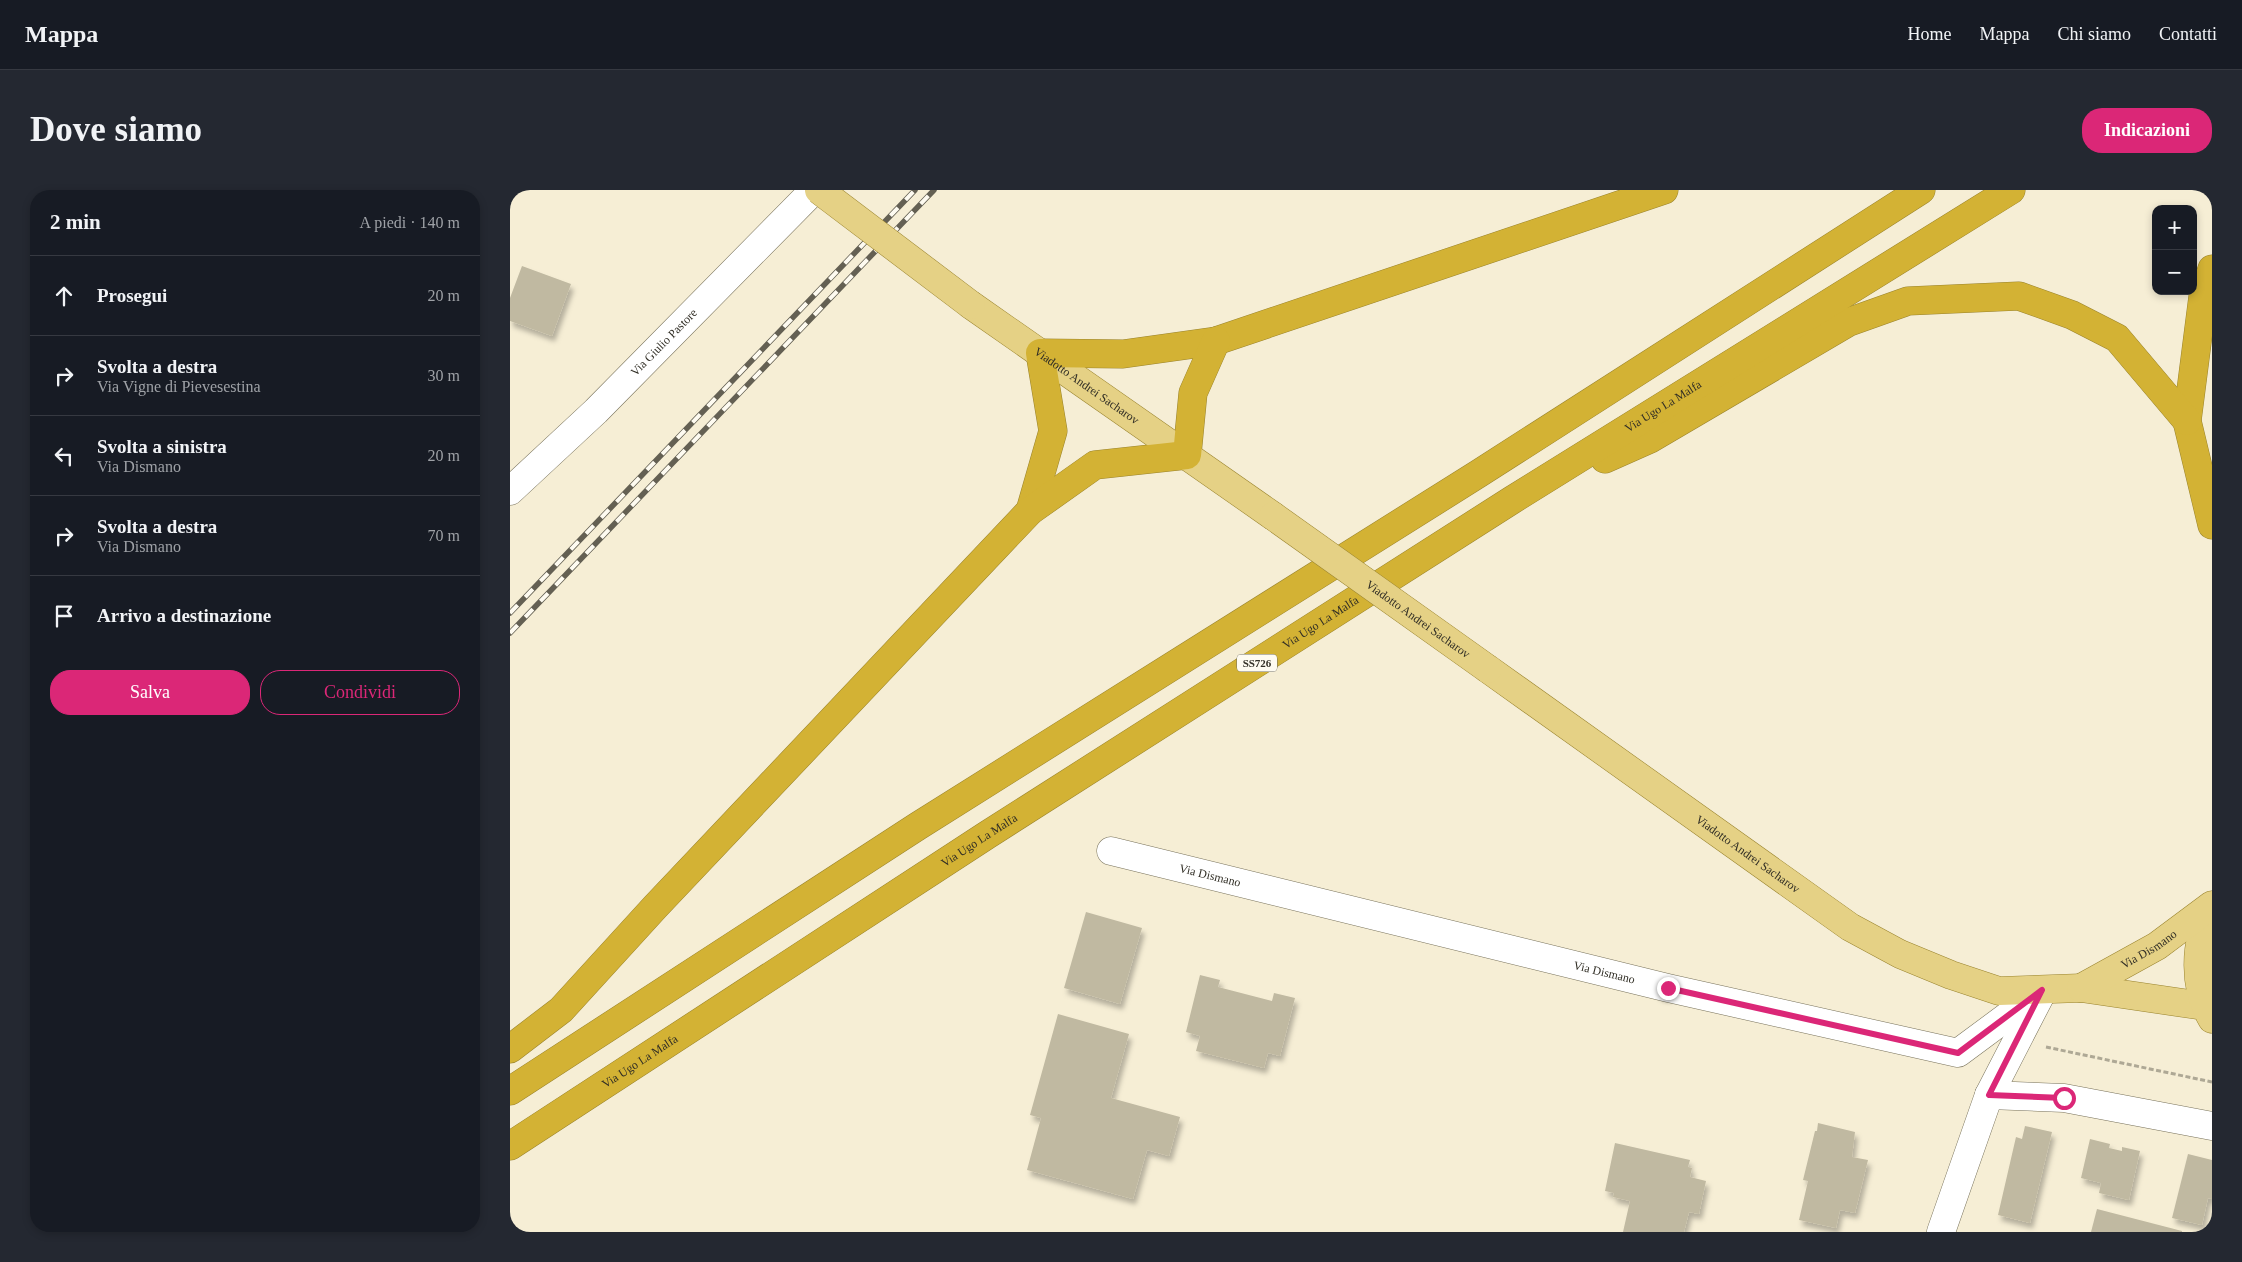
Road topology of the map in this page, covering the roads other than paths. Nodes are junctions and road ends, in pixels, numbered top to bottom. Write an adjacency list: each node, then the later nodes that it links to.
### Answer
1 (814, 190): 11 (street, Via Giulio Pastore)
2 (819, 190): 8 (main road, Viadotto Andrei Sacharov, bridge)
3 (1664, 190): 7 (highway)
4 (1921, 190): 22 (highway)
5 (2011, 190): 12 (highway, Via Ugo La Malfa / SS726)
6 (2212, 269): 9 (highway)
7 (1216, 342): 8 (highway); 10 (highway)
8 (1040, 353): 10 (main road, Viadotto Andrei Sacharov); 13 (highway)
9 (2187, 421): 12 (highway); 14 (highway)
10 (1187, 456): 13 (highway); 19 (main road, Viadotto Andrei Sacharov, bridge)
11 (510, 491)
12 (1512, 500): 25 (highway, Via Ugo La Malfa / SS726)
13 (1030, 511): 21 (highway)
14 (2212, 525)
15 (1111, 851): 19 (street, Via Dismano)
16 (2212, 905): 18 (main road, Via Dismano)
17 (2212, 912): 20 (main road, Via Dismano)
18 (2081, 988): 19 (main road, Via Dismano); 20 (main road, Via Dismano)
19 (2042, 990): 23 (street)
20 (2208, 1012)
21 (510, 1049)
22 (510, 1091)
23 (1989, 1095): 24 (street); 26 (street)
24 (2212, 1126)
25 (510, 1146)
26 (1941, 1232)

